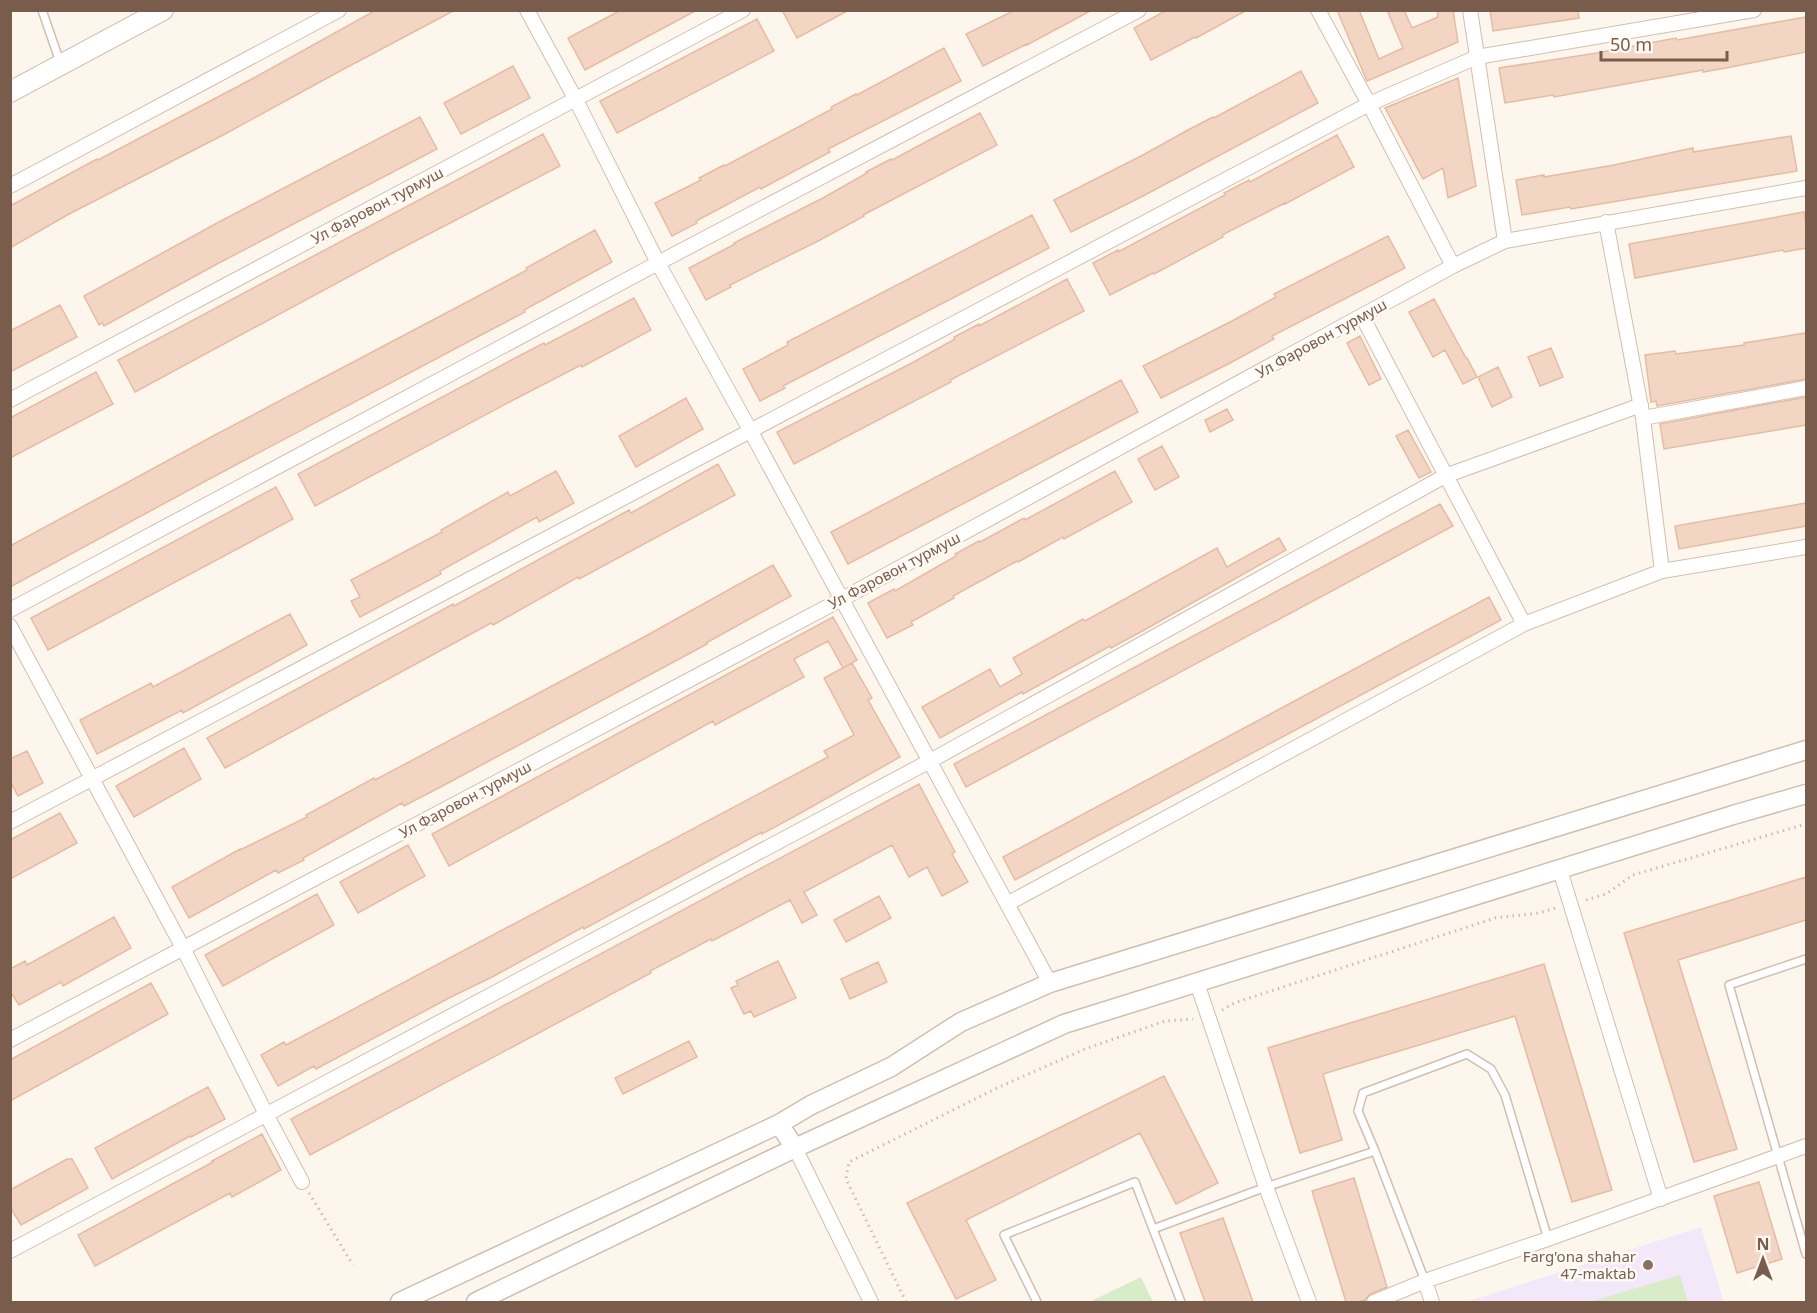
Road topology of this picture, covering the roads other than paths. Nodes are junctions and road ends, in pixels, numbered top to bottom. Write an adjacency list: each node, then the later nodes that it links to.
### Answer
1 (42, 10): 11 (lane)
2 (164, 10): 11 (main road)
3 (339, 10): 15 (street)
4 (527, 10): 13 (street)
5 (743, 10): 13 (street, Ул Фаровон турмуш)
6 (1139, 10): 19 (street)
7 (1318, 10): 14 (street)
8 (1470, 10): 10 (street)
9 (1754, 10): 10 (street)
10 (1477, 57): 14 (street); 18 (street)
11 (61, 65): 12 (main road)
12 (10, 92)
13 (576, 100): 19 (street); 23 (street, Ул Фаровон турмуш)
14 (1369, 104): 20 (street); 25 (street)
15 (10, 186)
16 (1806, 188): 17 (street, Ул Фаровон турмуш)
17 (1606, 222): 18 (street, Ул Фаровон турмуш); 24 (street)
18 (1505, 241): 20 (street, Ул Фаровон турмуш)
19 (658, 263): 25 (street); 30 (street)
20 (1453, 266): 21 (street, Ул Фаровон турмуш)
21 (1362, 316): 26 (street); 29 (street, Ул Фаровон турмуш)
22 (1806, 388): 24 (street)
23 (10, 400)
24 (1642, 411): 26 (street); 28 (street)
25 (750, 430): 29 (street); 35 (street)
26 (1445, 476): 31 (street); 34 (street)
27 (1806, 547): 28 (street)
28 (1662, 571): 31 (street)
29 (842, 599): 34 (street); 40 (street, Ул Фаровон турмуш)
30 (10, 610)
31 (1524, 624): 39 (street)
32 (10, 626): 35 (street)
33 (1806, 750): 42 (street)
34 (930, 761): 39 (street); 45 (street)
35 (93, 779): 37 (street); 40 (street)
36 (1806, 794): 38 (street)
37 (10, 822)
38 (1560, 870): 43 (street); 53 (street)
39 (1007, 904): 42 (street)
40 (183, 948): 44 (street, Ул Фаровон турмуш); 45 (street)
41 (1806, 959): 50 (lane)
42 (1050, 983): 46 (street)
43 (1197, 983): 48 (street); 52 (street)
44 (10, 1040)
45 (267, 1116): 51 (street); 56 (street)
46 (779, 1124): 48 (street); 59 (street)
47 (1806, 1146): 50 (street)
48 (795, 1148): 60 (street); 61 (street)
49 (1375, 1152): 52 (lane); 55 (lane); 58 (lane)
50 (1777, 1157): 53 (street); 57 (lane)
51 (302, 1182)
52 (1266, 1187): 54 (lane); 64 (street)
53 (1660, 1199): 55 (street)
54 (1153, 1229): 62 (lane); 63 (lane)
55 (1548, 1239): 58 (street)
56 (10, 1251)
57 (1806, 1254)
58 (1425, 1281): 65 (street); 66 (street)
59 (400, 1302)
60 (476, 1302)
61 (870, 1302)
62 (1037, 1302)
63 (1181, 1302)
64 (1308, 1302)
65 (1374, 1302)
66 (1432, 1302)

